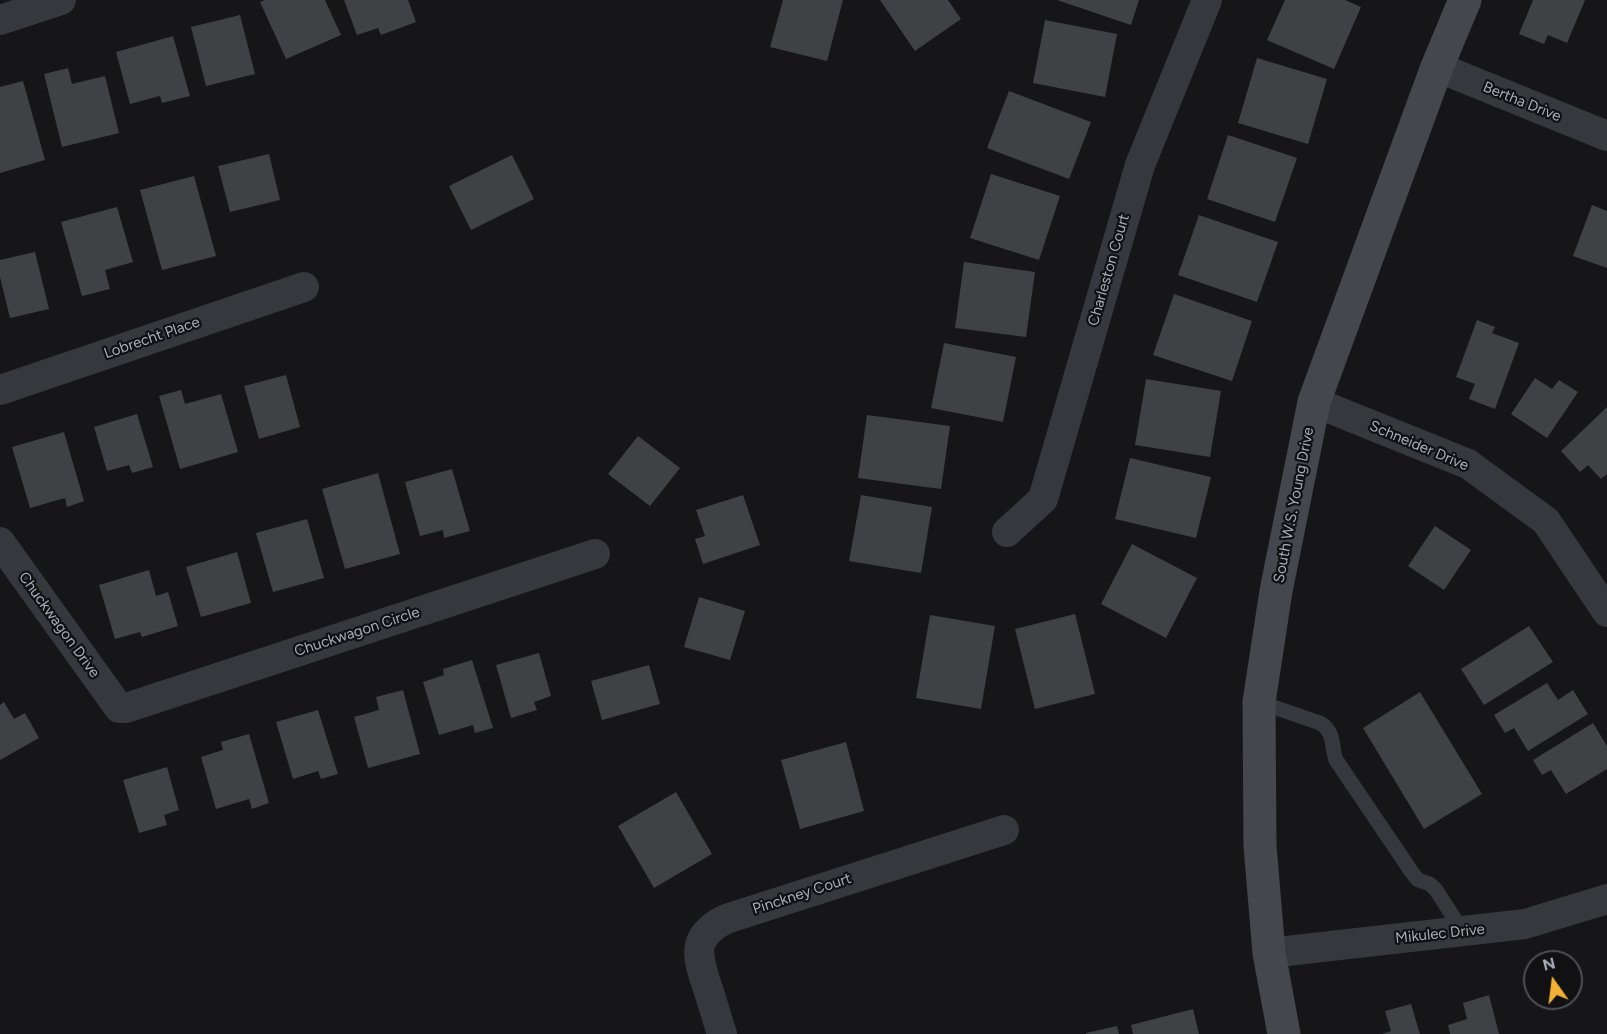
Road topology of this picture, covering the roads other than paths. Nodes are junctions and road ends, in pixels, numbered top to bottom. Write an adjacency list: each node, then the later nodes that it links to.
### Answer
1 (61, 0): 4 (street)
2 (1207, 0): 10 (street, Charleston Court)
3 (1465, 0): 5 (main road, South W.S. Young Drive)
4 (11, 11)
5 (1437, 67): 6 (street, Bertha Drive); 9 (main road, South W.S. Young Drive)
6 (1607, 136)
7 (304, 287): 8 (street, Lobrecht Place)
8 (0, 390)
9 (1314, 402): 13 (street, Schneider Drive); 14 (main road, South W.S. Young Drive)
10 (1007, 532)
11 (0, 542): 15 (street, Chuckwagon Drive)
12 (595, 554): 15 (street, Chuckwagon Circle)
13 (1607, 612)
14 (1259, 702): 18 (lane); 19 (main road, South W.S. Young Drive)
15 (119, 708)
16 (1004, 830): 20 (street, Pinckney Court)
17 (1607, 900): 18 (street, Mikulec Drive)
18 (1462, 932): 19 (street, Mikulec Drive)
19 (1269, 953): 21 (main road, South W.S. Young Drive)
20 (722, 1034)
21 (1284, 1034)

